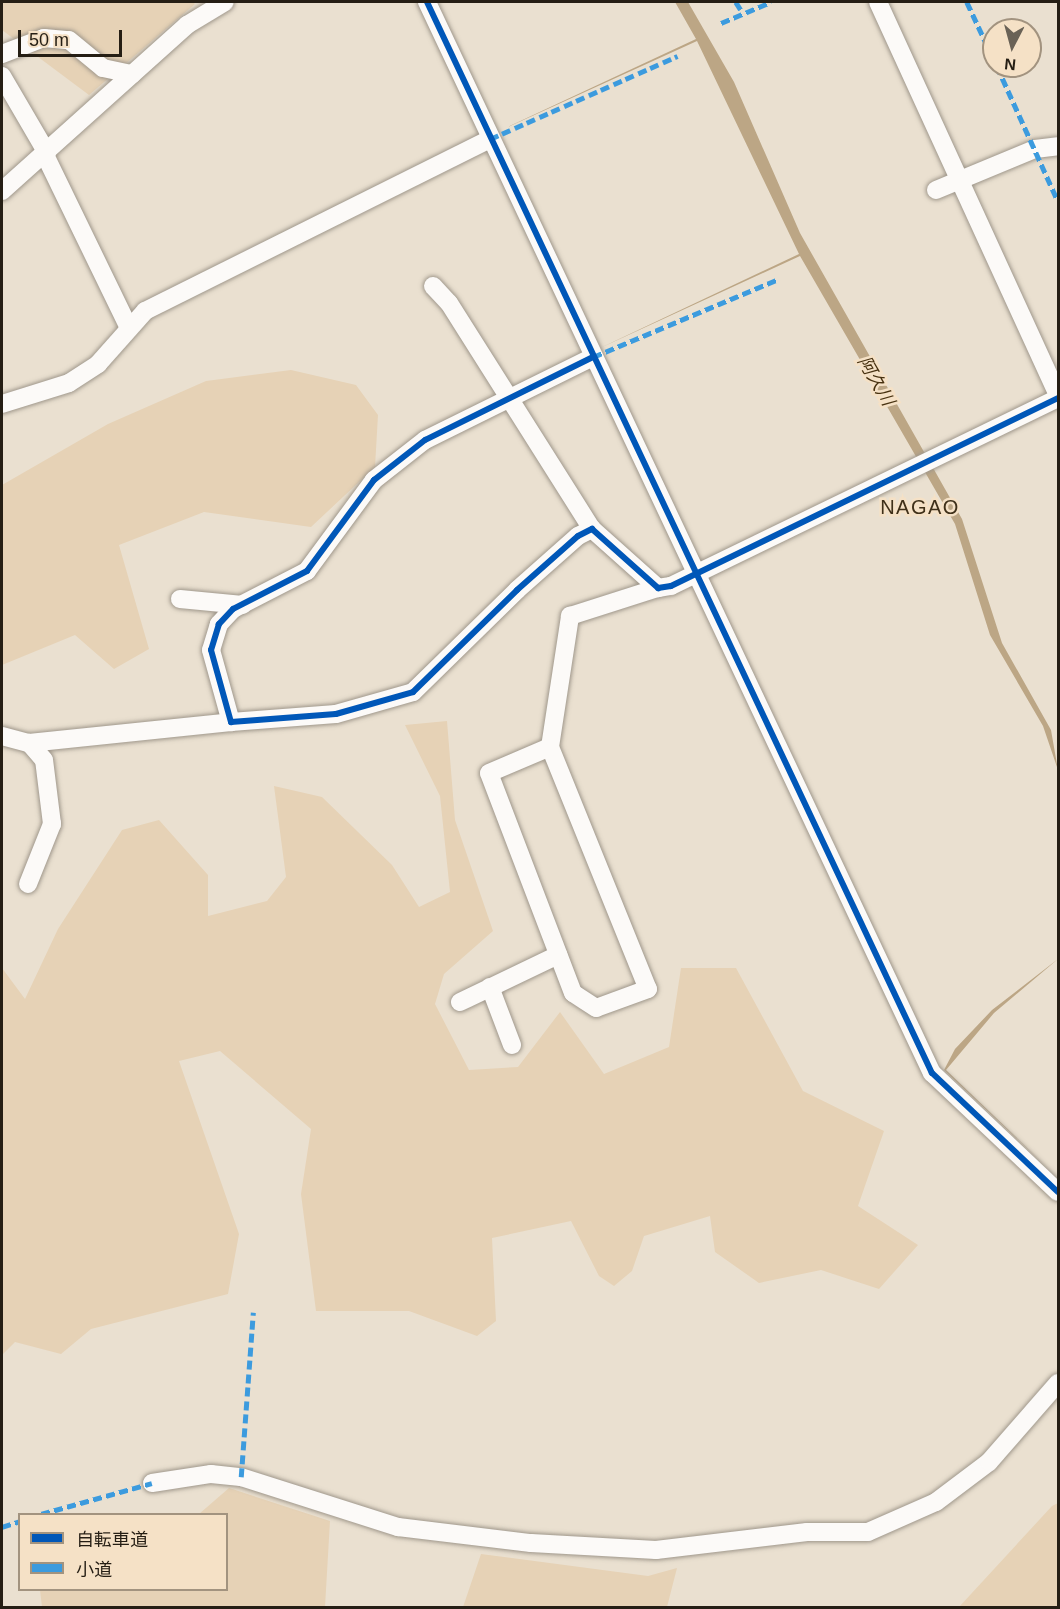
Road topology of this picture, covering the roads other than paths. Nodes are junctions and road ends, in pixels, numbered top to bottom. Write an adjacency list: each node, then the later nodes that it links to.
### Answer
1 (225, 2): 4 (street)
2 (427, 2): 8 (street)
3 (878, 2): 11 (street)
4 (205, 6): 6 (street)
5 (2, 54): 6 (street)
6 (132, 74): 10 (street)
7 (2, 76): 10 (street)
8 (490, 139): 15 (street); 16 (street)
9 (1059, 146): 11 (street)
10 (46, 154): 13 (street); 15 (street)
11 (960, 180): 12 (street); 17 (street)
12 (936, 190)
13 (2, 191)
14 (433, 286): 18 (street)
15 (129, 328): 19 (street)
16 (593, 357): 18 (street); 21 (street)
17 (1059, 397): 21 (street)
18 (510, 398): 20 (street); 24 (street)
19 (2, 404)
20 (592, 529): 22 (street); 25 (street)
21 (694, 570): 22 (street); 34 (street)
22 (658, 588): 28 (street)
23 (180, 599): 24 (street)
24 (243, 605): 25 (street)
25 (231, 722): 27 (street)
26 (2, 736): 27 (street)
27 (28, 743): 29 (street)
28 (550, 747): 30 (street); 30 (street)
29 (28, 884)
30 (558, 955): 31 (street)
31 (490, 987): 32 (street); 33 (street)
32 (460, 1002)
33 (512, 1045)
34 (1059, 1192)
35 (1059, 1383): 36 (street)
36 (152, 1483)

